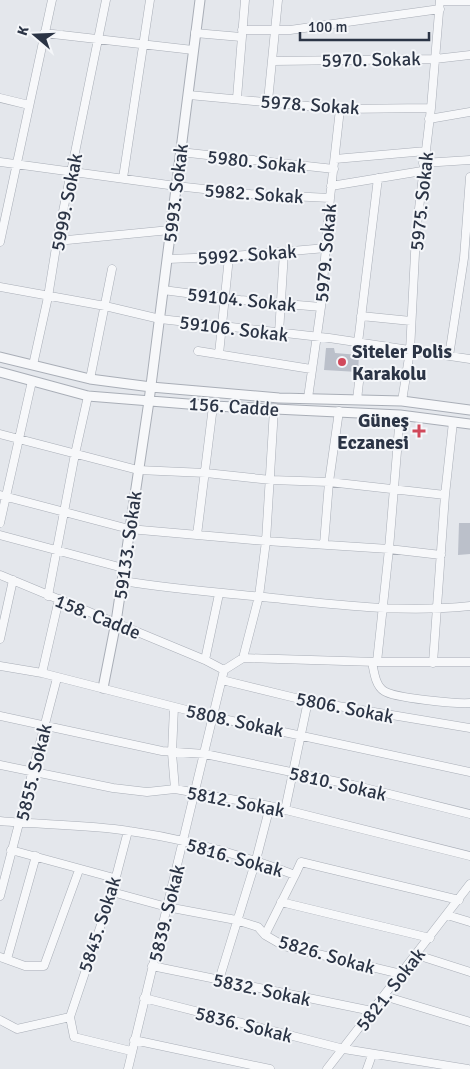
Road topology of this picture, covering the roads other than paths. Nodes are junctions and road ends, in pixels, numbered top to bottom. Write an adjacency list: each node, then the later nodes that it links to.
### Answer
1 (52, 0): 11 (street)
2 (106, 0): 13 (street, 5999. Sokak)
3 (150, 0): 14 (street)
4 (200, 0): 10 (street, 5993. Sokak)
5 (245, 0): 12 (street)
6 (278, 0): 9 (street)
7 (470, 0): 8 (street)
8 (440, 3): 9 (street); 17 (street, 5975. Sokak)
9 (276, 31): 12 (street); 18 (street)
10 (195, 33): 12 (street); 15 (street, 5993. Sokak)
11 (44, 34): 13 (street); 23 (street)
12 (241, 34): 21 (street)
13 (99, 38): 14 (street); 36 (street, 5999. Sokak)
14 (143, 46): 15 (street); 38 (street)
15 (193, 50): 19 (street, 5993. Sokak)
16 (470, 55): 17 (street, 5970. Sokak)
17 (435, 59): 18 (street, 5970. Sokak); 24 (street, 5975. Sokak)
18 (273, 61): 22 (street)
19 (189, 95): 21 (street, 5978. Sokak); 29 (street, 5993. Sokak)
20 (0, 98): 23 (street)
21 (237, 98): 22 (street, 5978. Sokak)
22 (268, 101): 25 (street, 5978. Sokak)
23 (29, 105): 33 (street)
24 (431, 108): 25 (street, 5978. Sokak); 27 (street, 5975. Sokak)
25 (340, 109): 30 (street, 5979. Sokak)
26 (470, 112): 27 (street)
27 (429, 119): 28 (street, 5975. Sokak)
28 (426, 150): 30 (street); 34 (street, 5975. Sokak)
29 (180, 152): 35 (street, 5980. Sokak); 40 (street, 5993. Sokak)
30 (336, 160): 35 (street, 5979. Sokak)
31 (470, 160): 34 (street, 5982. Sokak)
32 (0, 162): 33 (street, 5982. Sokak)
33 (15, 166): 36 (street, 5982. Sokak); 45 (street)
34 (423, 167): 39 (street, 5982. Sokak); 61 (street, 5975. Sokak)
35 (334, 169): 41 (street, 5979. Sokak)
36 (71, 173): 38 (street, 5982. Sokak); 44 (street, 5999. Sokak)
37 (470, 177): 49 (street)
38 (123, 178): 40 (street, 5982. Sokak)
39 (378, 178): 41 (street, 5982. Sokak); 59 (street)
40 (176, 186): 42 (street, 5982. Sokak); 43 (street, 5993. Sokak)
41 (331, 186): 42 (street, 5979. Sokak)
42 (330, 198): 46 (street, 5979. Sokak)
43 (170, 230): 44 (street); 50 (street, 5993. Sokak)
44 (57, 241): 54 (street, 5999. Sokak)
45 (0, 242)
46 (326, 248): 47 (street, 5992. Sokak); 58 (street, 5979. Sokak)
47 (284, 252): 48 (street, 5992. Sokak); 56 (street)
48 (229, 257): 50 (street, 5992. Sokak); 55 (street)
49 (467, 258): 69 (street)
50 (167, 259): 53 (street, 5993. Sokak)
51 (112, 269): 57 (street)
52 (0, 287): 54 (street, 59106. Sokak)
53 (164, 290): 55 (street, 59104. Sokak); 60 (street, 5993. Sokak)
54 (48, 297): 57 (street, 59106. Sokak); 72 (street, 5999. Sokak)
55 (224, 298): 56 (street, 59104. Sokak); 62 (street)
56 (281, 304): 58 (street, 59104. Sokak); 63 (street)
57 (105, 306): 60 (street, 59106. Sokak); 75 (street)
58 (321, 307): 64 (street, 5979. Sokak)
59 (361, 316): 61 (street); 65 (street)
60 (160, 319): 62 (street, 59106. Sokak); 78 (street, 5993. Sokak)
61 (411, 321): 66 (street, 5975. Sokak)
62 (222, 326): 63 (street, 59106. Sokak); 68 (street)
63 (279, 333): 64 (street, 59106. Sokak)
64 (317, 338): 65 (street, 59106. Sokak); 73 (street, 5979. Sokak)
65 (358, 342): 66 (street, 59106. Sokak)
66 (410, 350): 69 (street, 59106. Sokak); 83 (street, 5975. Sokak)
67 (198, 351): 68 (street)
68 (218, 354): 73 (street)
69 (449, 356): 71 (street, 59106. Sokak)
70 (0, 357): 72 (street, 156. Cadde)
71 (470, 358)
72 (33, 365): 75 (street, 156. Cadde)
73 (311, 369): 80 (street, 5979. Sokak)
74 (0, 372): 76 (street, 156. Cadde)
75 (90, 379): 78 (street, 156. Cadde)
76 (32, 381): 79 (street, 156. Cadde); 92 (street)
77 (360, 382): 81 (street)
78 (151, 387): 80 (street, 156. Cadde); 82 (street, 59133. Sokak)
79 (88, 396): 82 (street, 156. Cadde); 93 (street)
80 (308, 398): 81 (street, 156. Cadde)
81 (357, 400): 83 (street, 156. Cadde)
82 (149, 401): 84 (street, 156. Cadde); 94 (street, 59133. Sokak)
83 (402, 402): 86 (street, 156. Cadde)
84 (213, 406): 85 (street, 156. Cadde); 95 (street)
85 (274, 409): 87 (street, 156. Cadde); 96 (street)
86 (470, 410)
87 (338, 411): 88 (street, 156. Cadde); 97 (street)
88 (400, 415): 89 (street, 156. Cadde); 98 (street)
89 (454, 422): 90 (street, 156. Cadde); 99 (street)
90 (470, 424)
91 (0, 434): 92 (street)
92 (19, 439): 93 (street); 100 (street)
93 (75, 454): 94 (street); 101 (street)
94 (138, 470): 95 (street); 103 (street, 59133. Sokak)
95 (206, 473): 96 (street); 105 (street)
96 (271, 480): 97 (street); 106 (street)
97 (329, 482): 98 (street); 107 (street)
98 (394, 488): 99 (street); 109 (street)
99 (445, 495): 110 (street)
100 (3, 496): 101 (street); 102 (street)
101 (64, 510): 103 (street); 108 (street)
102 (0, 523)
103 (129, 529): 105 (street); 111 (street, 59133. Sokak)
104 (0, 535): 108 (street)
105 (197, 535): 106 (street)
106 (266, 541): 107 (street); 117 (street)
107 (324, 544): 109 (street)
108 (56, 549): 111 (street); 116 (street)
109 (389, 549): 110 (street); 120 (street)
110 (441, 555): 121 (street)
111 (123, 568): 114 (street, 59133. Sokak)
112 (0, 575): 113 (street, 158. Cadde)
113 (13, 580): 116 (street, 158. Cadde); 123 (street)
114 (122, 581): 115 (street); 122 (street, 59133. Sokak)
115 (219, 594): 117 (street); 125 (street)
116 (48, 596): 118 (street, 158. Cadde)
117 (259, 596): 120 (street); 124 (street)
118 (59, 600): 122 (street, 158. Cadde); 131 (street)
119 (470, 606): 121 (street)
120 (383, 609): 121 (street); 126 (street)
121 (437, 610): 128 (street)
122 (116, 622): 125 (street, 158. Cadde); 134 (street, 59133. Sokak)
123 (0, 639)
124 (243, 658): 126 (street); 130 (street)
125 (205, 660): 130 (street, 158. Cadde)
126 (374, 662): 128 (street); 136 (street)
127 (470, 662): 128 (street)
128 (434, 663)
129 (0, 666): 131 (street, 5808. Sokak)
130 (224, 670): 133 (street, 5839. Sokak)
131 (42, 673): 132 (street, 5808. Sokak)
132 (57, 678): 134 (street, 5808. Sokak); 140 (street, 5855. Sokak)
133 (222, 680): 135 (street, 5806. Sokak); 139 (street, 5839. Sokak)
134 (103, 688): 137 (street, 5808. Sokak)
135 (308, 700): 141 (street, 5806. Sokak); 142 (street)
136 (470, 703)
137 (174, 707): 139 (street, 5808. Sokak); 143 (street)
138 (0, 716): 140 (street)
139 (214, 717): 142 (street, 5808. Sokak); 144 (street, 5839. Sokak)
140 (44, 726): 143 (street, 5810. Sokak); 146 (street, 5855. Sokak)
141 (470, 728)
142 (300, 734): 147 (street, 5808. Sokak); 148 (street)
143 (172, 753): 144 (street, 5810. Sokak); 149 (street)
144 (205, 754): 148 (street, 5810. Sokak); 150 (street, 5839. Sokak)
145 (0, 765): 146 (street, 5812. Sokak)
146 (32, 772): 149 (street, 5812. Sokak); 155 (street, 5855. Sokak)
147 (470, 772)
148 (292, 773): 152 (street); 153 (street, 5810. Sokak)
149 (175, 790): 150 (street, 5812. Sokak)
150 (195, 792): 151 (street, 5812. Sokak); 157 (street, 5839. Sokak)
151 (270, 806): 152 (street, 5812. Sokak); 161 (street)
152 (285, 810): 160 (street, 5812. Sokak)
153 (470, 814)
154 (0, 821): 155 (street, 5816. Sokak)
155 (20, 823): 156 (street, 5816. Sokak); 158 (street, 5855. Sokak)
156 (128, 831): 157 (street, 5816. Sokak); 164 (street, 5845. Sokak)
157 (183, 842): 161 (street, 5816. Sokak); 170 (street, 5839. Sokak)
158 (11, 850): 159 (street); 167 (street, 5855. Sokak)
159 (36, 856): 162 (street); 177 (street)
160 (470, 856)
161 (256, 860): 163 (street, 5816. Sokak); 172 (street)
162 (79, 870): 164 (street); 177 (street)
163 (295, 875): 168 (street, 5816. Sokak); 169 (street)
164 (114, 878): 166 (street, 5845. Sokak)
165 (469, 888): 168 (street, 5821. Sokak)
166 (112, 892): 170 (street, 5826. Sokak); 185 (street, 5845. Sokak)
167 (0, 896)
168 (459, 900): 171 (street, 5821. Sokak)
169 (282, 902): 174 (street); 175 (street)
170 (167, 907): 172 (street, 5826. Sokak); 178 (street, 5839. Sokak)
171 (447, 915): 173 (street); 175 (street, 5821. Sokak)
172 (236, 920): 174 (street, 5826. Sokak); 181 (street)
173 (470, 922)
174 (265, 935): 180 (street, 5826. Sokak)
175 (430, 938): 176 (street, 5821. Sokak)
176 (417, 955): 179 (street); 180 (street, 5821. Sokak)
177 (4, 958)
178 (152, 966): 181 (street, 5832. Sokak); 183 (street, 5839. Sokak)
179 (470, 972)
180 (401, 974): 182 (street, 5821. Sokak)
181 (219, 980): 184 (street, 5832. Sokak)
182 (384, 996): 184 (street, 5821. Sokak); 187 (street)
183 (144, 998): 188 (street, 5839. Sokak); 189 (street, 5836. Sokak)
184 (372, 1011): 189 (street, 5821. Sokak)
185 (70, 1017): 186 (street); 190 (street)
186 (0, 1020)
187 (470, 1022)
188 (134, 1040): 190 (street, 5839. Sokak); 194 (street)
189 (344, 1049): 191 (street, 5836. Sokak); 195 (street, 5821. Sokak)
190 (131, 1051): 193 (street, 5839. Sokak)
191 (372, 1055): 192 (street, 5836. Sokak); 196 (street)
192 (419, 1065): 197 (street, 5836. Sokak)
193 (128, 1069)
194 (270, 1069)
195 (327, 1069)
196 (367, 1069)
197 (468, 1069)

